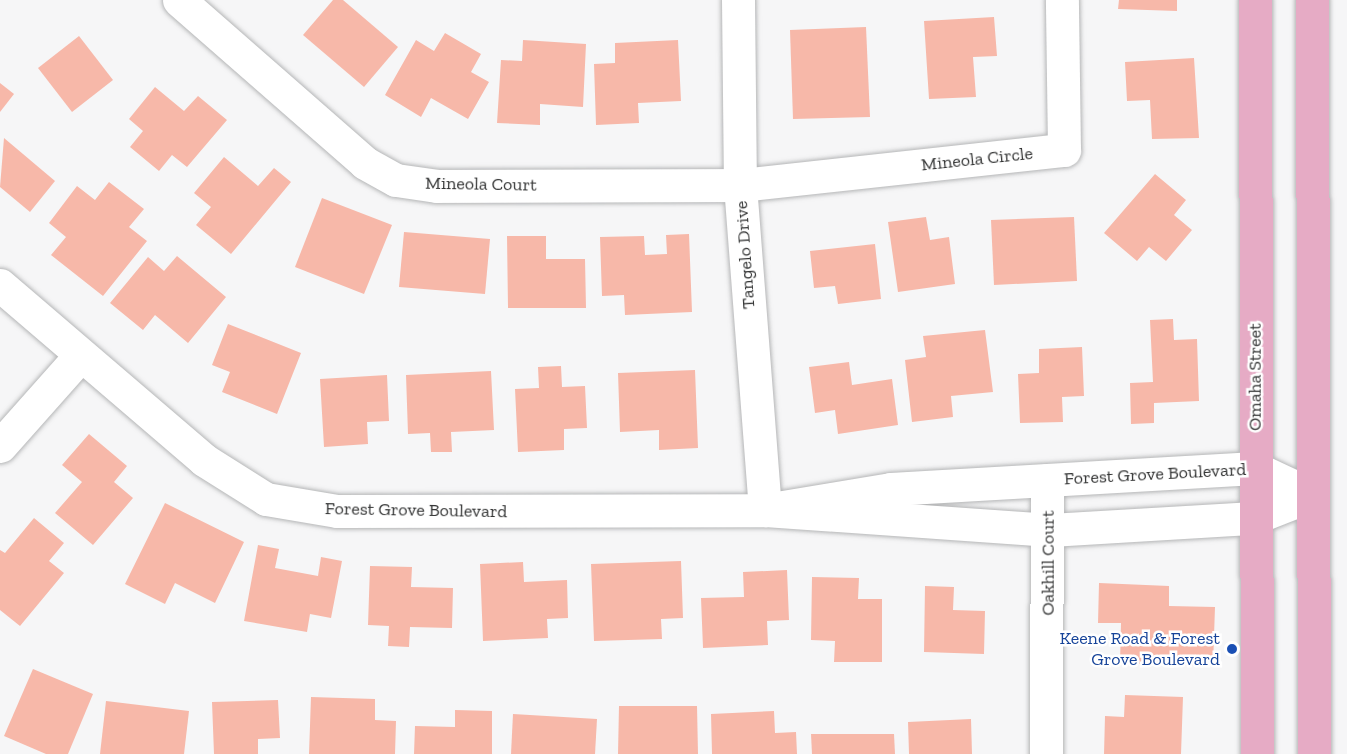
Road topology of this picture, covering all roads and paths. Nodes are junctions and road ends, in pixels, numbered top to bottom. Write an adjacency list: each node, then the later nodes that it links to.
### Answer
1 (179, 0): 6 (street, Mineola Court)
2 (738, 0): 6 (street, Tangelo Drive)
3 (1062, 0): 6 (street, Mineola Circle)
4 (1255, 0): 10 (main road, Omaha Street)
5 (1311, 0): 12 (main road)
6 (740, 185): 13 (street, Tangelo Drive)
7 (0, 285): 8 (street, Forest Grove Boulevard)
8 (79, 357): 9 (street); 13 (street, Forest Grove Boulevard)
9 (0, 446)
10 (1255, 468): 11 (street, Forest Grove Boulevard); 12 (street, Forest Grove Boulevard); 14 (main road, Omaha Street)
11 (1047, 480): 13 (street, Forest Grove Boulevard); 15 (street, Oakhill Court)
12 (1312, 495): 14 (street, Forest Grove Boulevard); 18 (main road)
13 (765, 510): 15 (street, Forest Grove Boulevard)
14 (1254, 518): 15 (street, Forest Grove Boulevard); 17 (main road, Omaha Street)
15 (1050, 530): 16 (street, Oakhill Court)
16 (1046, 754)
17 (1257, 754)
18 (1314, 754)

